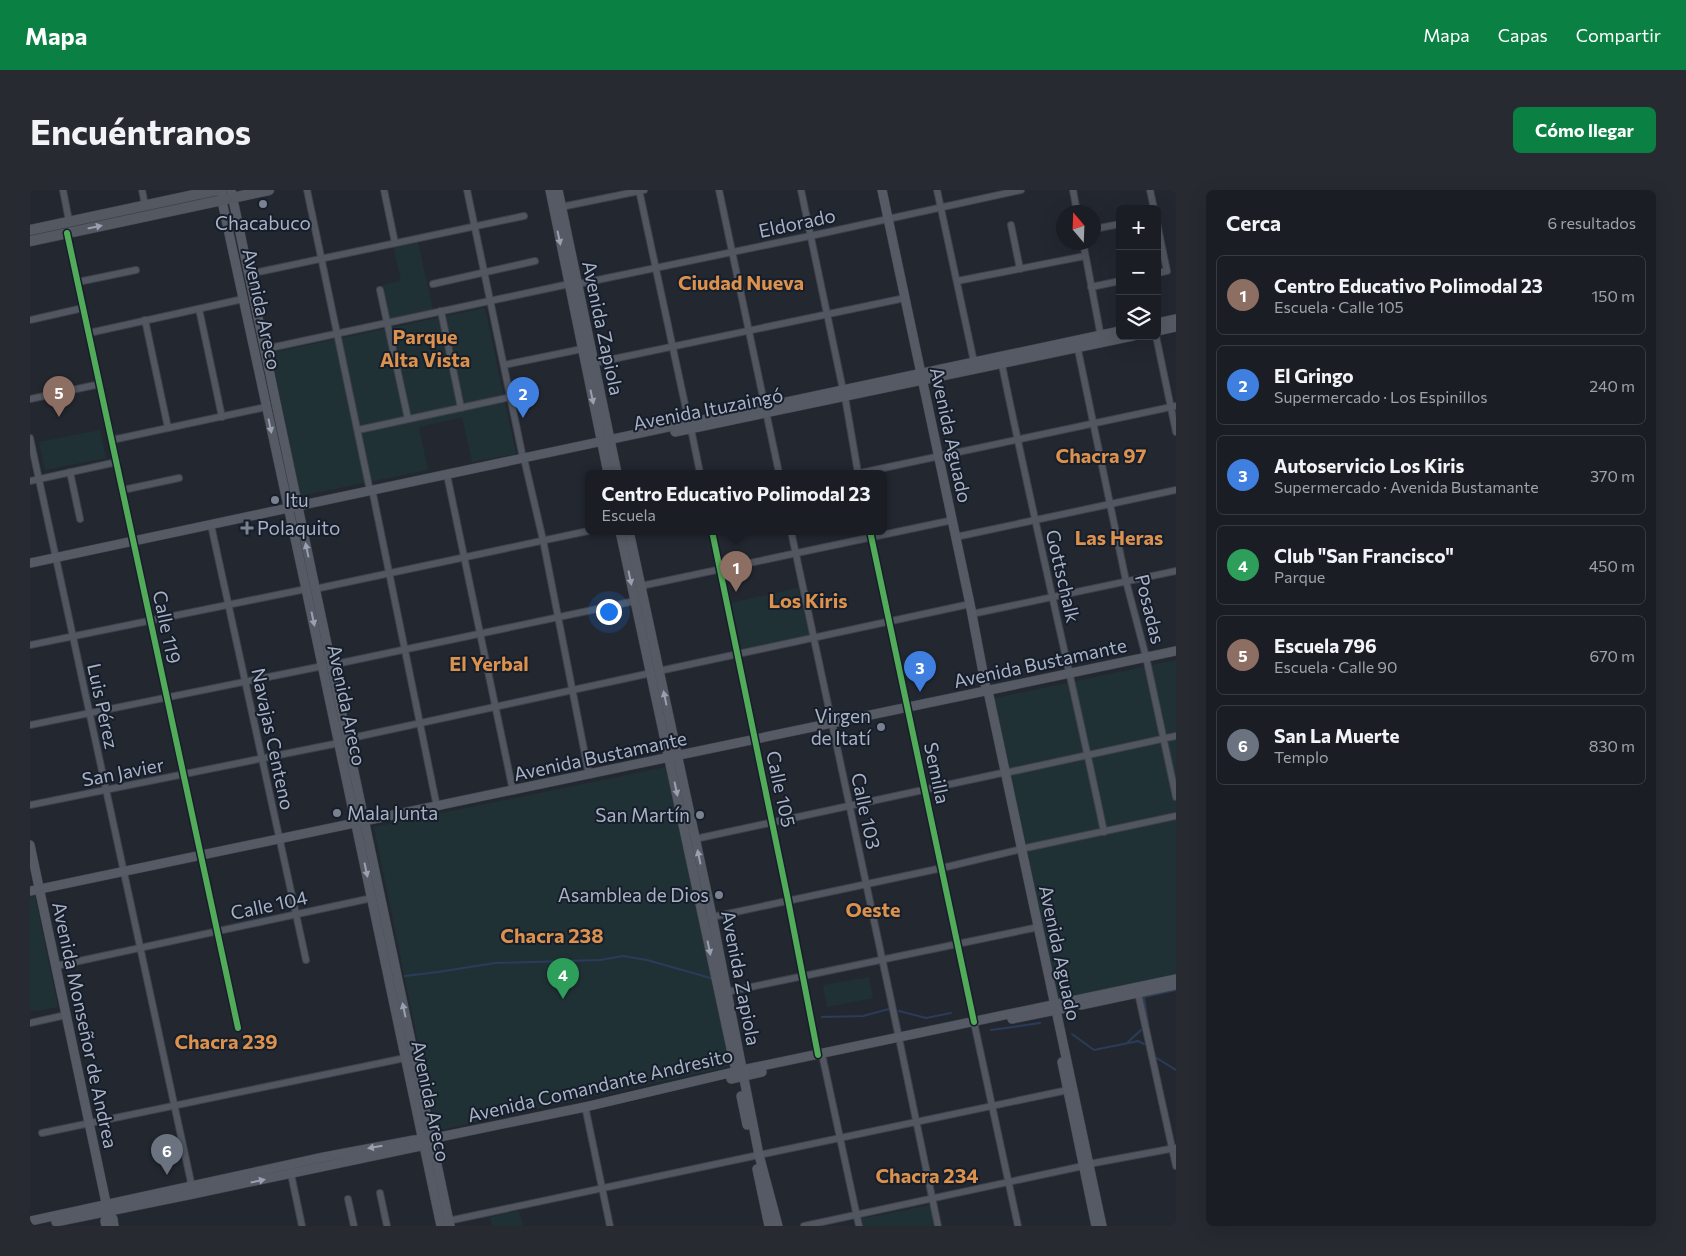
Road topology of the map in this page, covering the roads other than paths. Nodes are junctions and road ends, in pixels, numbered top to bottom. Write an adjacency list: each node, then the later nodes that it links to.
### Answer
1 (63, 190): 26 (street)
2 (142, 190): 19 (street)
3 (217, 190): 19 (main road)
4 (269, 190): 18 (main road)
5 (307, 190): 40 (street)
6 (384, 190): 36 (street)
7 (467, 190): 29 (street)
8 (550, 190): 52 (main road, Avenida Zapiola, one-way to 52)
9 (558, 190): 22 (main road, Avenida Zapiola)
10 (641, 190): 22 (street); 42 (street)
11 (719, 190): 38 (street)
12 (800, 190): 33 (street)
13 (882, 190): 25 (main road, Avenida Aguado)
14 (937, 190): 23 (street)
15 (1021, 190): 23 (street, Eldorado)
16 (1073, 190): 20 (street)
17 (1150, 190): 21 (street)
18 (227, 195): 32 (main road, one-way to 18); 47 (main road, Avenida Areco); 56 (main road, Avenida Areco)
19 (145, 205): 26 (main road)
20 (1076, 205)
21 (1153, 205)
22 (561, 207): 52 (main road, Avenida Zapiola)
23 (941, 207): 25 (street, Eldorado); 48 (street)
24 (524, 216): 29 (street)
25 (888, 218): 33 (street, Eldorado); 55 (main road, Avenida Aguado)
26 (69, 221): 31 (main road)
27 (1011, 225): 43 (street)
28 (1116, 225): 30 (street)
29 (474, 227): 36 (street); 45 (street)
30 (1101, 228)
31 (30, 230)
32 (67, 233): 34 (main road); 49 (street, Calle 119)
33 (810, 236): 38 (street, Eldorado); 61 (street)
34 (30, 241)
35 (1161, 242): 46 (street)
36 (395, 244): 40 (street)
37 (1084, 250): 39 (street)
38 (732, 252): 42 (street, Eldorado); 68 (street)
39 (1085, 256): 43 (street); 53 (street)
40 (321, 259): 47 (street); 71 (street)
41 (535, 261): 45 (street)
42 (656, 268): 52 (street, Eldorado); 77 (street)
43 (1020, 269): 48 (street)
44 (136, 270): 49 (street)
45 (484, 272): 51 (street); 57 (street)
46 (1161, 272)
47 (249, 274): 78 (main road, Avenida Areco)
48 (957, 281): 81 (street)
49 (78, 282): 58 (street, Calle 119)
50 (1116, 282): 53 (street)
51 (433, 284)
52 (573, 284): 57 (street, Eldorado); 79 (main road, Avenida Zapiola); 82 (main road, Avenida Zapiola)
53 (1091, 287): 74 (street)
54 (380, 290): 66 (street)
55 (905, 298): 61 (street); 84 (main road, Avenida Aguado)
56 (243, 299): 59 (street); 89 (main road, Avenida Areco)
57 (490, 301): 60 (street, Eldorado); 83 (street)
58 (83, 308): 63 (street); 70 (street, Calle 119)
59 (199, 309): 64 (street); 93 (street)
60 (440, 311): 66 (street, Eldorado); 91 (street)
61 (827, 314): 68 (street); 86 (street)
62 (1176, 319): 65 (main road)
63 (30, 320)
64 (145, 320): 70 (street); 97 (street)
65 (1161, 322)
66 (387, 323): 71 (street, Eldorado); 94 (street)
67 (1176, 327): 69 (main road)
68 (749, 330): 77 (street); 92 (street)
69 (1161, 330)
70 (89, 333): 85 (street, Calle 119)
71 (337, 333): 78 (street, Eldorado); 98 (street)
72 (1116, 333): 74 (main road, Avenida Ituzaingó)
73 (1116, 338): 74 (main road, Avenida Ituzaingó)
74 (1101, 339): 76 (main road, Avenida Ituzaingó)
75 (1157, 340): 90 (street)
76 (1076, 344): 80 (main road, Avenida Ituzaingó); 95 (street, Posadas)
77 (672, 346): 82 (street); 96 (street)
78 (265, 349): 122 (main road, Avenida Areco)
79 (582, 349): 83 (street); 103 (main road, Avenida Zapiola, one-way to 103)
80 (1001, 360): 81 (main road, Avenida Ituzaingó); 84 (main road, Avenida Ituzaingó); 102 (street, Gottschalk)
81 (974, 362): 84 (main road, Avenida Ituzaingó)
82 (594, 363): 103 (main road, Avenida Zapiola)
83 (504, 365): 87 (street)
84 (922, 377): 86 (main road, Avenida Ituzaingó); 104 (main road, Avenida Aguado)
85 (100, 384): 88 (street); 101 (street, Calle 119)
86 (844, 394): 92 (main road, Avenida Ituzaingó); 111 (street)
87 (511, 397): 91 (street); 105 (street)
88 (30, 399)
89 (266, 407): 93 (street); 123 (main road, Avenida Areco, one-way to 123)
90 (1173, 407): 95 (street); 99 (street)
91 (461, 408): 94 (street)
92 (766, 410): 96 (main road, Avenida Ituzaingó); 110 (street)
93 (222, 417): 97 (street)
94 (408, 419): 98 (street)
95 (1093, 424): 102 (street); 121 (street, Posadas)
96 (690, 426): 103 (main road, Avenida Ituzaingó); 109 (street)
97 (168, 428): 101 (street)
98 (358, 430): 120 (street)
99 (1176, 432)
100 (30, 438): 116 (street, Luis Pérez)
101 (112, 440): 106 (street, Calle 119)
102 (1018, 440): 104 (street); 126 (street, Gottschalk)
103 (606, 444): 105 (main road, Avenida Ituzaingó); 107 (main road, Avenida Zapiola); 108 (main road, Avenida Zapiola)
104 (938, 457): 112 (street); 125 (main road, Avenida Aguado)
105 (524, 461): 114 (main road, Avenida Ituzaingó); 137 (street)
106 (116, 462): 113 (street); 118 (street, Calle 119)
107 (608, 470)
108 (616, 470)
109 (699, 470)
110 (778, 470)
111 (858, 470)
112 (874, 470)
113 (70, 472): 116 (street); 124 (street)
114 (448, 477): 120 (main road, Avenida Ituzaingó); 140 (street)
115 (179, 478): 118 (street)
116 (39, 479): 117 (street); 141 (street, Luis Pérez)
117 (30, 481)
118 (122, 490): 138 (street, Calle 119)
119 (1176, 490): 121 (street)
120 (371, 493): 122 (main road, Avenida Ituzaingó); 145 (street)
121 (1110, 504): 126 (street); 146 (street, Posadas)
122 (298, 507): 123 (main road, Avenida Ituzaingó); 148 (main road, Avenida Areco, one-way to 122)
123 (288, 509): 127 (main road, Avenida Ituzaingó); 148 (main road, Avenida Areco)
124 (80, 519)
125 (953, 520): 128 (street); 136 (main road, Avenida Aguado)
126 (1035, 520): 136 (street); 149 (street, Gottschalk)
127 (211, 525): 138 (main road, Avenida Ituzaingó); 152 (street, Navajas Centeno)
128 (887, 531)
129 (585, 532): 137 (street)
130 (621, 535): 150 (main road, Avenida Zapiola, one-way to 150)
131 (630, 535): 147 (main road, Avenida Zapiola)
132 (713, 535): 143 (street, Calle 105)
133 (792, 535): 139 (street, Calle 103)
134 (867, 535): 139 (street)
135 (871, 535): 156 (street, Semilla)
136 (956, 536): 151 (main road, Avenida Aguado)
137 (543, 540): 140 (street); 154 (street)
138 (134, 541): 141 (main road, Avenida Ituzaingó); 155 (street, Calle 119)
139 (796, 553): 143 (street); 159 (street, Calle 103)
140 (465, 557): 145 (street); 157 (street)
141 (55, 558): 142 (main road, Avenida Ituzaingó); 158 (street, Luis Pérez)
142 (30, 563)
143 (720, 569): 147 (street); 163 (street, Calle 105)
144 (1176, 571): 146 (street)
145 (390, 573): 148 (street); 161 (street)
146 (1126, 581): 149 (street); 164 (street, Posadas)
147 (641, 586): 166 (main road, Avenida Zapiola)
148 (311, 589): 152 (street); 165 (main road, Avenida Areco)
149 (1051, 597): 153 (street); 167 (street, Gottschalk)
150 (635, 601): 154 (street); 166 (main road, Avenida Zapiola)
151 (970, 604): 153 (main road, Avenida Aguado); 156 (street, San Javier)
152 (228, 605): 155 (street); 168 (street, Navajas Centeno)
153 (972, 614): 170 (main road, Avenida Aguado)
154 (558, 618): 157 (street); 169 (street)
155 (150, 620): 158 (street); 171 (street, Calle 119)
156 (890, 621): 159 (street, San Javier); 173 (street, Semilla)
157 (480, 634): 161 (street); 172 (street)
158 (73, 636): 160 (street); 174 (street, Luis Pérez)
159 (814, 638): 163 (street, San Javier); 176 (street, Calle 103)
160 (30, 645)
161 (405, 650): 165 (street); 175 (street)
162 (1176, 651): 164 (main road, Avenida Bustamante)
163 (738, 654): 166 (street, San Javier); 180 (street, Calle 105)
164 (1146, 657): 167 (main road, Avenida Bustamante); 179 (street, Posadas)
165 (327, 666): 168 (street); 181 (main road, Avenida Areco)
166 (655, 672): 169 (street, San Javier); 183 (main road, Avenida Zapiola)
167 (1070, 673): 170 (main road, Avenida Bustamante); 182 (street, Gottschalk)
168 (245, 682): 171 (street); 184 (street, Navajas Centeno)
169 (573, 690): 172 (street, San Javier); 187 (street)
170 (986, 690): 173 (main road, Avenida Bustamante); 185 (main road, Avenida Aguado)
171 (167, 698): 174 (street); 186 (street, Calle 119)
172 (494, 707): 175 (street, San Javier); 190 (street)
173 (908, 708): 176 (main road, Avenida Bustamante); 189 (street, Semilla)
174 (89, 713): 177 (street); 188 (street, Luis Pérez)
175 (420, 723): 181 (street, San Javier); 194 (street)
176 (832, 723): 180 (main road, Avenida Bustamante); 193 (street, Calle 103)
177 (30, 725)
178 (1176, 736): 179 (street)
179 (1164, 739): 182 (street); 191 (street, Posadas)
180 (755, 740): 183 (main road, Avenida Bustamante); 197 (street, Calle 105)
181 (343, 741): 184 (street, San Javier); 196 (main road, Avenida Areco)
182 (1088, 755): 185 (street); 198 (street, Gottschalk)
183 (673, 757): 187 (main road, Avenida Bustamante); 200 (main road, Avenida Zapiola); 211 (main road, Avenida Zapiola, one-way to 211)
184 (262, 759): 186 (street, San Javier); 199 (street, Navajas Centeno)
185 (1003, 773): 189 (street); 202 (main road, Avenida Aguado)
186 (184, 774): 188 (street, San Javier); 203 (street, Calle 119)
187 (589, 775): 190 (main road, Avenida Bustamante)
188 (106, 790): 192 (street, San Javier); 205 (street, Luis Pérez)
189 (925, 790): 193 (street); 204 (street, Semilla)
190 (512, 791): 194 (main road, Avenida Bustamante)
191 (1176, 797)
192 (30, 806)
193 (850, 806): 197 (street); 206 (street, Calle 103)
194 (437, 807): 196 (main road, Avenida Bustamante)
195 (1176, 816): 198 (street)
196 (360, 821): 199 (main road, Avenida Bustamante); 208 (main road, Avenida Areco, one-way to 208); 241 (main road, Avenida Areco, one-way to 196)
197 (772, 823): 200 (street); 209 (street, Calle 105)
198 (1104, 832): 202 (street)
199 (279, 838): 203 (main road, Avenida Bustamante); 210 (street, Navajas Centeno)
200 (695, 839): 211 (main road, Avenida Zapiola, one-way to 200)
201 (30, 846): 207 (main road, Avenida Monseñor de Andrea)
202 (1019, 850): 204 (street); 212 (main road, Avenida Aguado); 224 (main road, Avenida Aguado)
203 (201, 855): 205 (main road, Avenida Bustamante); 213 (street, Calle 119)
204 (942, 868): 206 (street); 214 (street, Semilla)
205 (123, 872): 207 (main road, Avenida Bustamante); 215 (street, Luis Pérez)
206 (866, 884): 209 (street); 217 (street, Calle 103)
207 (35, 890): 218 (main road, Avenida Monseñor de Andrea)
208 (372, 898): 210 (street, Calle 104); 231 (main road, Avenida Areco)
209 (788, 900): 211 (street); 219 (street, Calle 105)
210 (296, 914): 213 (street, Calle 104); 216 (street, Navajas Centeno)
211 (708, 917): 222 (main road, Avenida Zapiola)
212 (1034, 928): 214 (street); 224 (main road, Avenida Aguado)
213 (217, 932): 215 (street, Calle 104); 228 (street, Calle 119)
214 (958, 944): 217 (street); 227 (street, Semilla)
215 (140, 948): 218 (street, Calle 104); 234 (street, Luis Pérez)
216 (306, 960)
217 (882, 960): 219 (street); 229 (street, Calle 103)
218 (56, 966): 225 (main road, Avenida Monseñor de Andrea)
219 (803, 976): 222 (street); 230 (street, Calle 105)
220 (1176, 978): 224 (main road, Avenida Comandante Andresito)
221 (1176, 985): 223 (main road, Avenida Comandante Andresito)
222 (723, 987): 232 (main road, Avenida Zapiola)
223 (1138, 993): 224 (main road, Avenida Comandante Andresito); 242 (street)
224 (1053, 1008): 227 (main road, Avenida Comandante Andresito); 233 (main road, Avenida Aguado); 244 (main road, Avenida Aguado)
225 (66, 1015): 226 (street); 238 (main road, Avenida Monseñor de Andrea)
226 (30, 1022)
227 (975, 1024): 229 (main road, Avenida Comandante Andresito); 235 (street, Semilla)
228 (238, 1028)
229 (899, 1040): 230 (main road, Avenida Comandante Andresito); 237 (street, Calle 103)
230 (821, 1057): 232 (main road, Avenida Comandante Andresito); 240 (street, Calle 105)
231 (405, 1058): 234 (street); 241 (main road, Avenida Areco)
232 (740, 1074): 236 (main road, Avenida Comandante Andresito); 241 (main road, Avenida Comandante Andresito); 243 (main road, Avenida Zapiola)
233 (1068, 1090): 235 (street); 244 (main road, Avenida Aguado)
234 (174, 1106): 238 (street); 248 (street)
235 (992, 1106): 237 (street); 247 (street, Semilla)
236 (586, 1111): 241 (main road, Avenida Comandante Andresito); 249 (street)
237 (916, 1122): 240 (street); 252 (street, Calle 103)
238 (89, 1123): 239 (street); 253 (main road, Avenida Monseñor de Andrea)
239 (42, 1133)
240 (840, 1138): 243 (street); 254 (street, Calle 105)
241 (427, 1142): 246 (main road, Avenida Comandante Andresito); 248 (main road, Avenida Comandante Andresito, one-way to 248); 256 (main road, Avenida Areco)
242 (1174, 1148): 244 (street); 245 (street)
243 (756, 1156): 249 (street); 264 (main road, Avenida Zapiola); 265 (main road, Avenida Zapiola)
244 (1086, 1165): 247 (street); 270 (main road, Avenida Aguado); 271 (main road, Avenida Aguado)
245 (1176, 1166)
246 (291, 1174): 253 (main road, Avenida Comandante Andresito, one-way to 246); 260 (street)
247 (1008, 1183): 252 (street); 269 (street, Semilla)
248 (192, 1187): 253 (main road, Avenida Comandante Andresito)
249 (602, 1188): 256 (street); 263 (street)
250 (380, 1193): 262 (street)
251 (348, 1199): 261 (street)
252 (933, 1199): 254 (street); 268 (street, Calle 103)
253 (107, 1209): 255 (main road, Avenida Comandante Andresito); 257 (main road, Avenida Comandante Andresito); 258 (main road, Avenida Monseñor de Andrea); 259 (main road, Avenida Monseñor de Andrea)
254 (857, 1215): 266 (street); 267 (street, Calle 105)
255 (30, 1221)
256 (446, 1224)
257 (35, 1226)
258 (106, 1226)
259 (114, 1226)
260 (302, 1226)
261 (354, 1226)
262 (387, 1226)
263 (610, 1226)
264 (769, 1226)
265 (778, 1226)
266 (804, 1226)
267 (859, 1226)
268 (938, 1226)
269 (1018, 1226)
270 (1096, 1226)
271 (1102, 1226)

